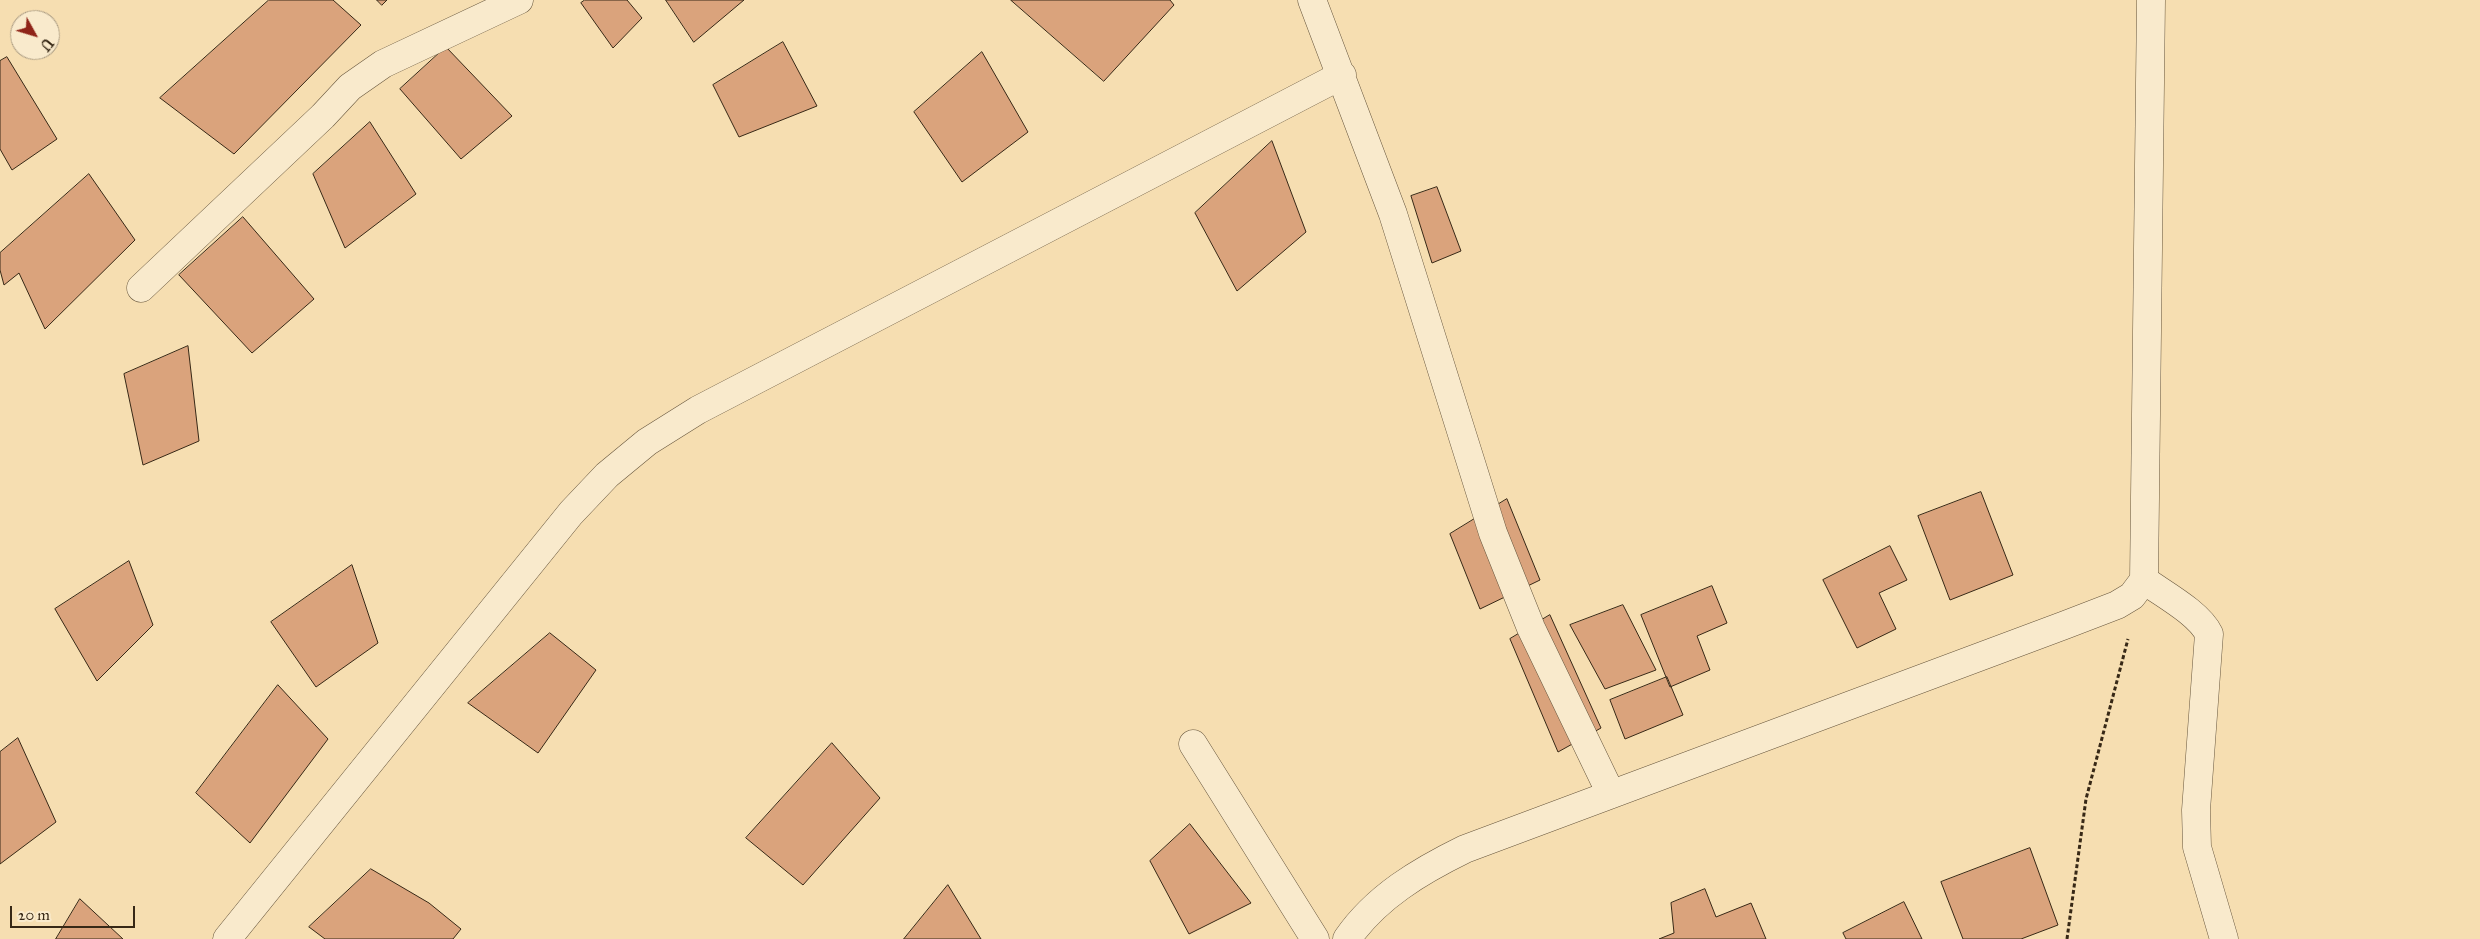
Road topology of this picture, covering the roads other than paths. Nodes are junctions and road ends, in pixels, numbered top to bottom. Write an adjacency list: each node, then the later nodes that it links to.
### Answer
1 (519, 0): 5 (street)
2 (1312, 0): 4 (street)
3 (2152, 0): 6 (street)
4 (1342, 75): 8 (street); 9 (street)
5 (141, 288)
6 (2144, 580): 8 (street); 12 (street)
7 (1193, 744): 10 (street)
8 (1611, 794): 11 (street)
9 (227, 939)
10 (1315, 939)
11 (1346, 939)
12 (2224, 939)

